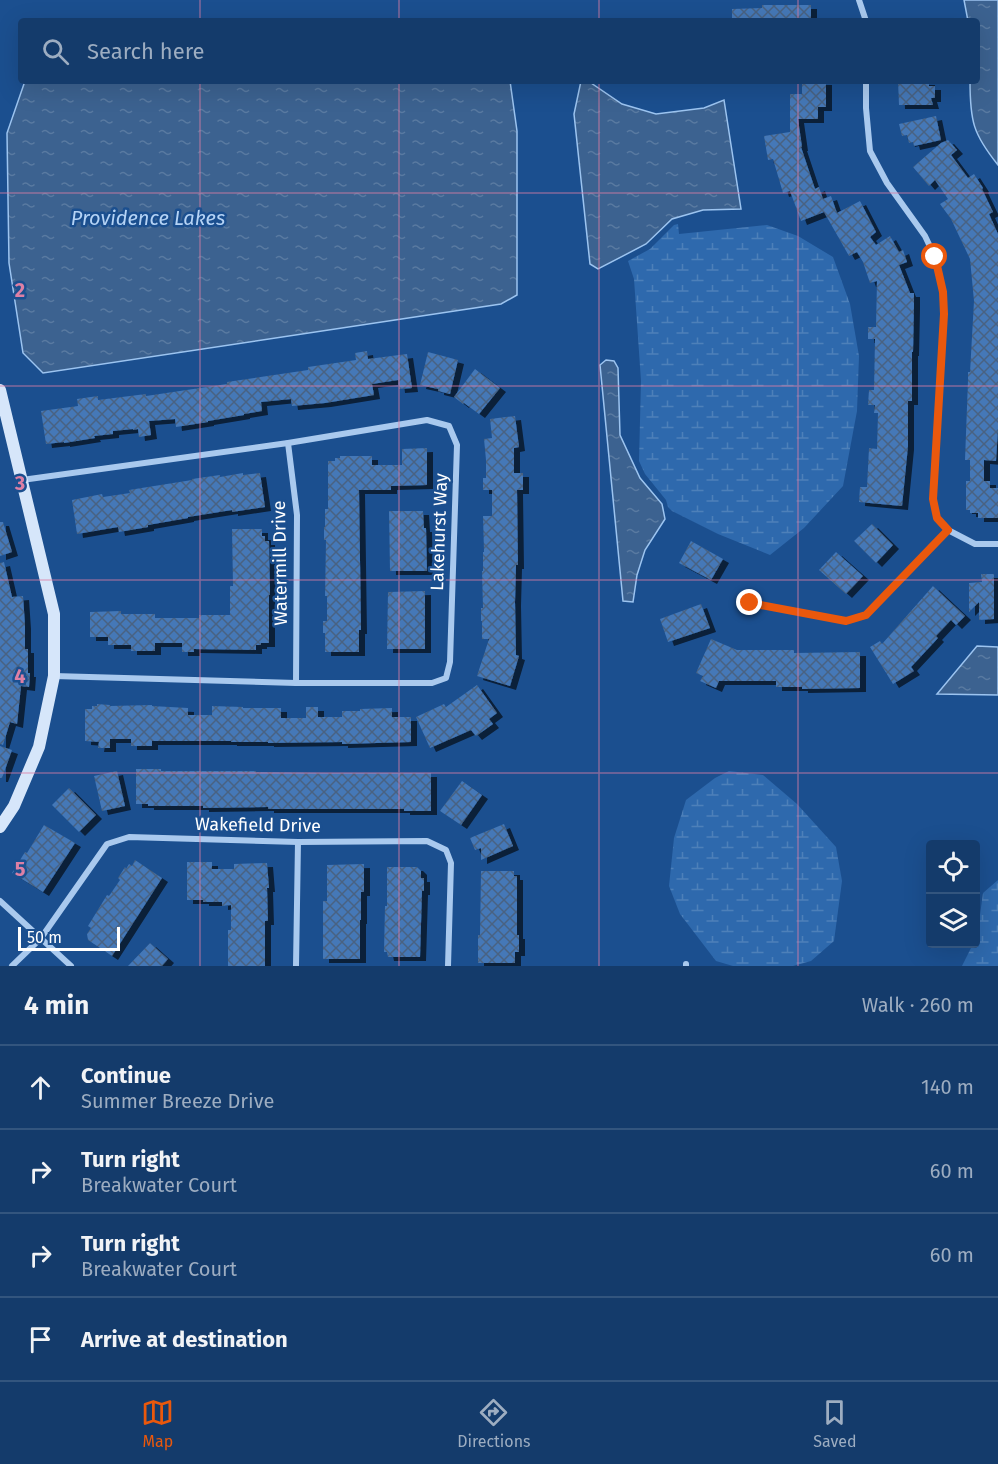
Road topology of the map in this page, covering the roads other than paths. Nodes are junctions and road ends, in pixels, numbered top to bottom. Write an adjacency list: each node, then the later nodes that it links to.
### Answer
1 (859, 0): 2 (street)
2 (865, 18)
3 (866, 84): 7 (street)
4 (0, 390): 6 (street)
5 (288, 443): 6 (street, Lakehurst Way); 11 (street, Watermill Drive); 11 (street, Lakehurst Way)
6 (22, 480): 10 (street)
7 (948, 530): 8 (street); 9 (street)
8 (998, 544)
9 (750, 603)
10 (54, 676): 11 (street, Lakehurst Way); 12 (street)
11 (296, 683)
12 (0, 827)
13 (298, 842): 15 (street, Wakefield Drive); 18 (street); 19 (street, Wakefield Drive)
14 (0, 901): 15 (street)
15 (41, 938): 16 (street, Wakefield Drive); 17 (street)
16 (12, 966)
17 (71, 966)
18 (296, 966)
19 (448, 966)

